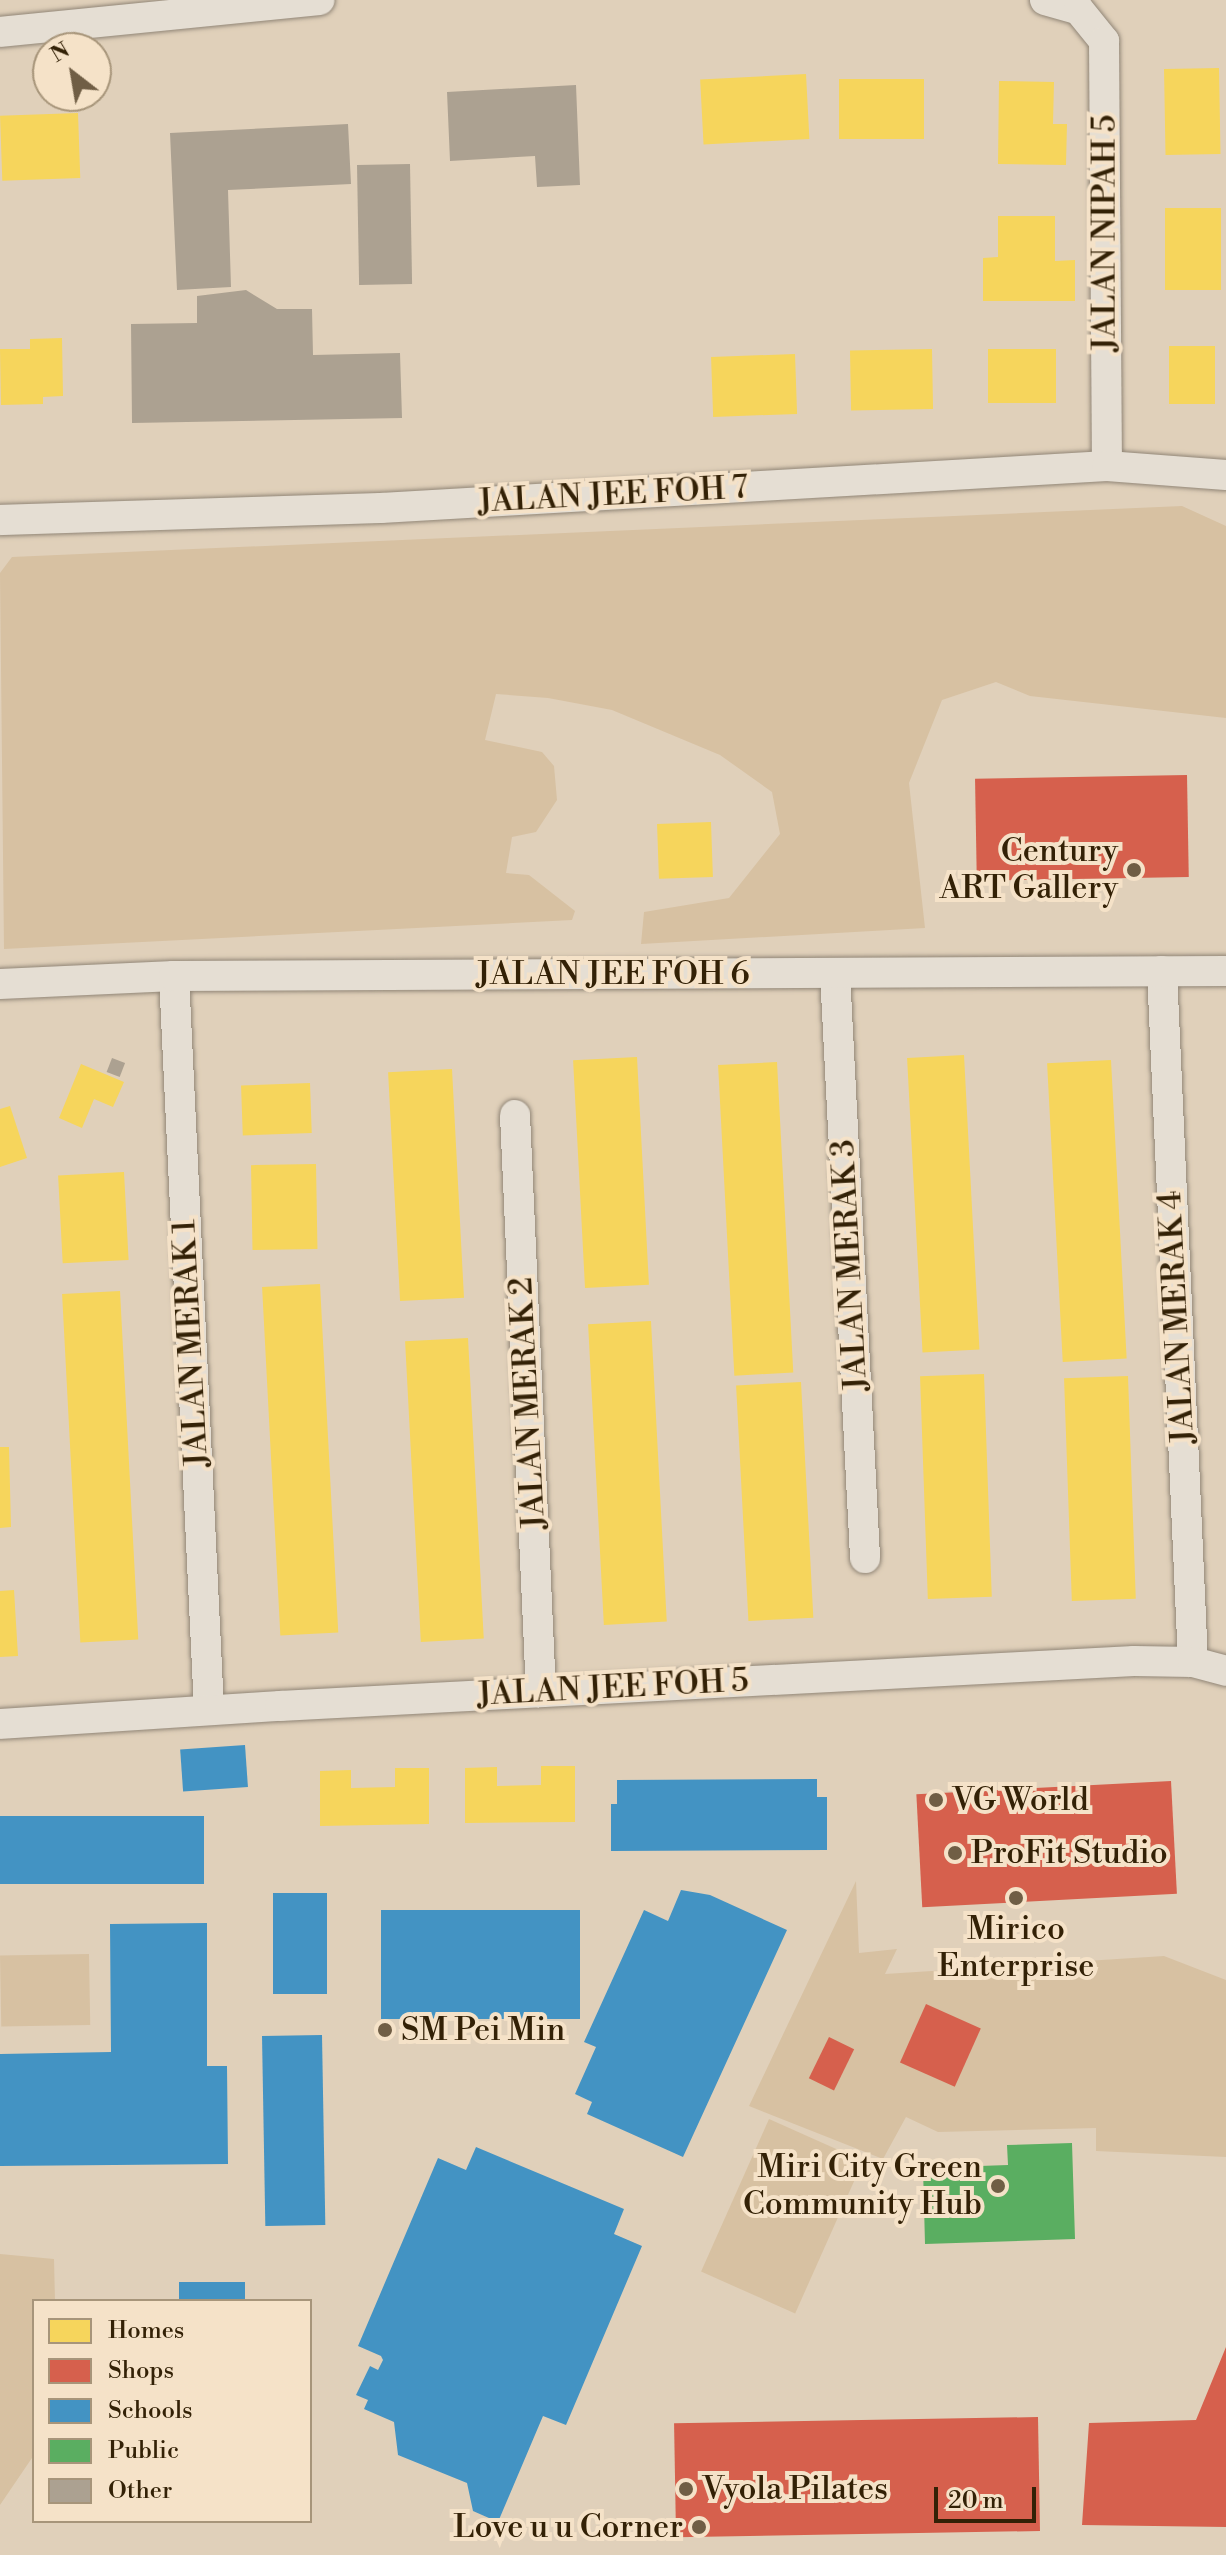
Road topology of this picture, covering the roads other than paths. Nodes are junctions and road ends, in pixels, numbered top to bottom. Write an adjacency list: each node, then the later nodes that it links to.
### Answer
1 (319, 0): 3 (street)
2 (1045, 0): 4 (street, JALAN NIPAH 5)
3 (0, 32)
4 (1107, 466): 5 (street, JALAN JEE FOH 7); 6 (street, JALAN JEE FOH 7)
5 (1226, 475)
6 (0, 520)
7 (1162, 971): 8 (street, JALAN JEE FOH 6); 9 (street, JALAN JEE FOH 6); 14 (street, JALAN MERAK 4)
8 (1226, 971)
9 (835, 973): 10 (street, JALAN JEE FOH 6); 13 (street, JALAN MERAK 3)
10 (174, 976): 11 (street, JALAN JEE FOH 6); 17 (street, JALAN MERAK 1)
11 (0, 984)
12 (515, 1115): 16 (street, JALAN MERAK 2)
13 (865, 1558)
14 (1193, 1662): 15 (street, JALAN JEE FOH 5); 16 (street, JALAN JEE FOH 5)
15 (1226, 1671)
16 (541, 1692): 17 (street, JALAN JEE FOH 5)
17 (209, 1710): 18 (street, JALAN JEE FOH 5)
18 (0, 1724)

